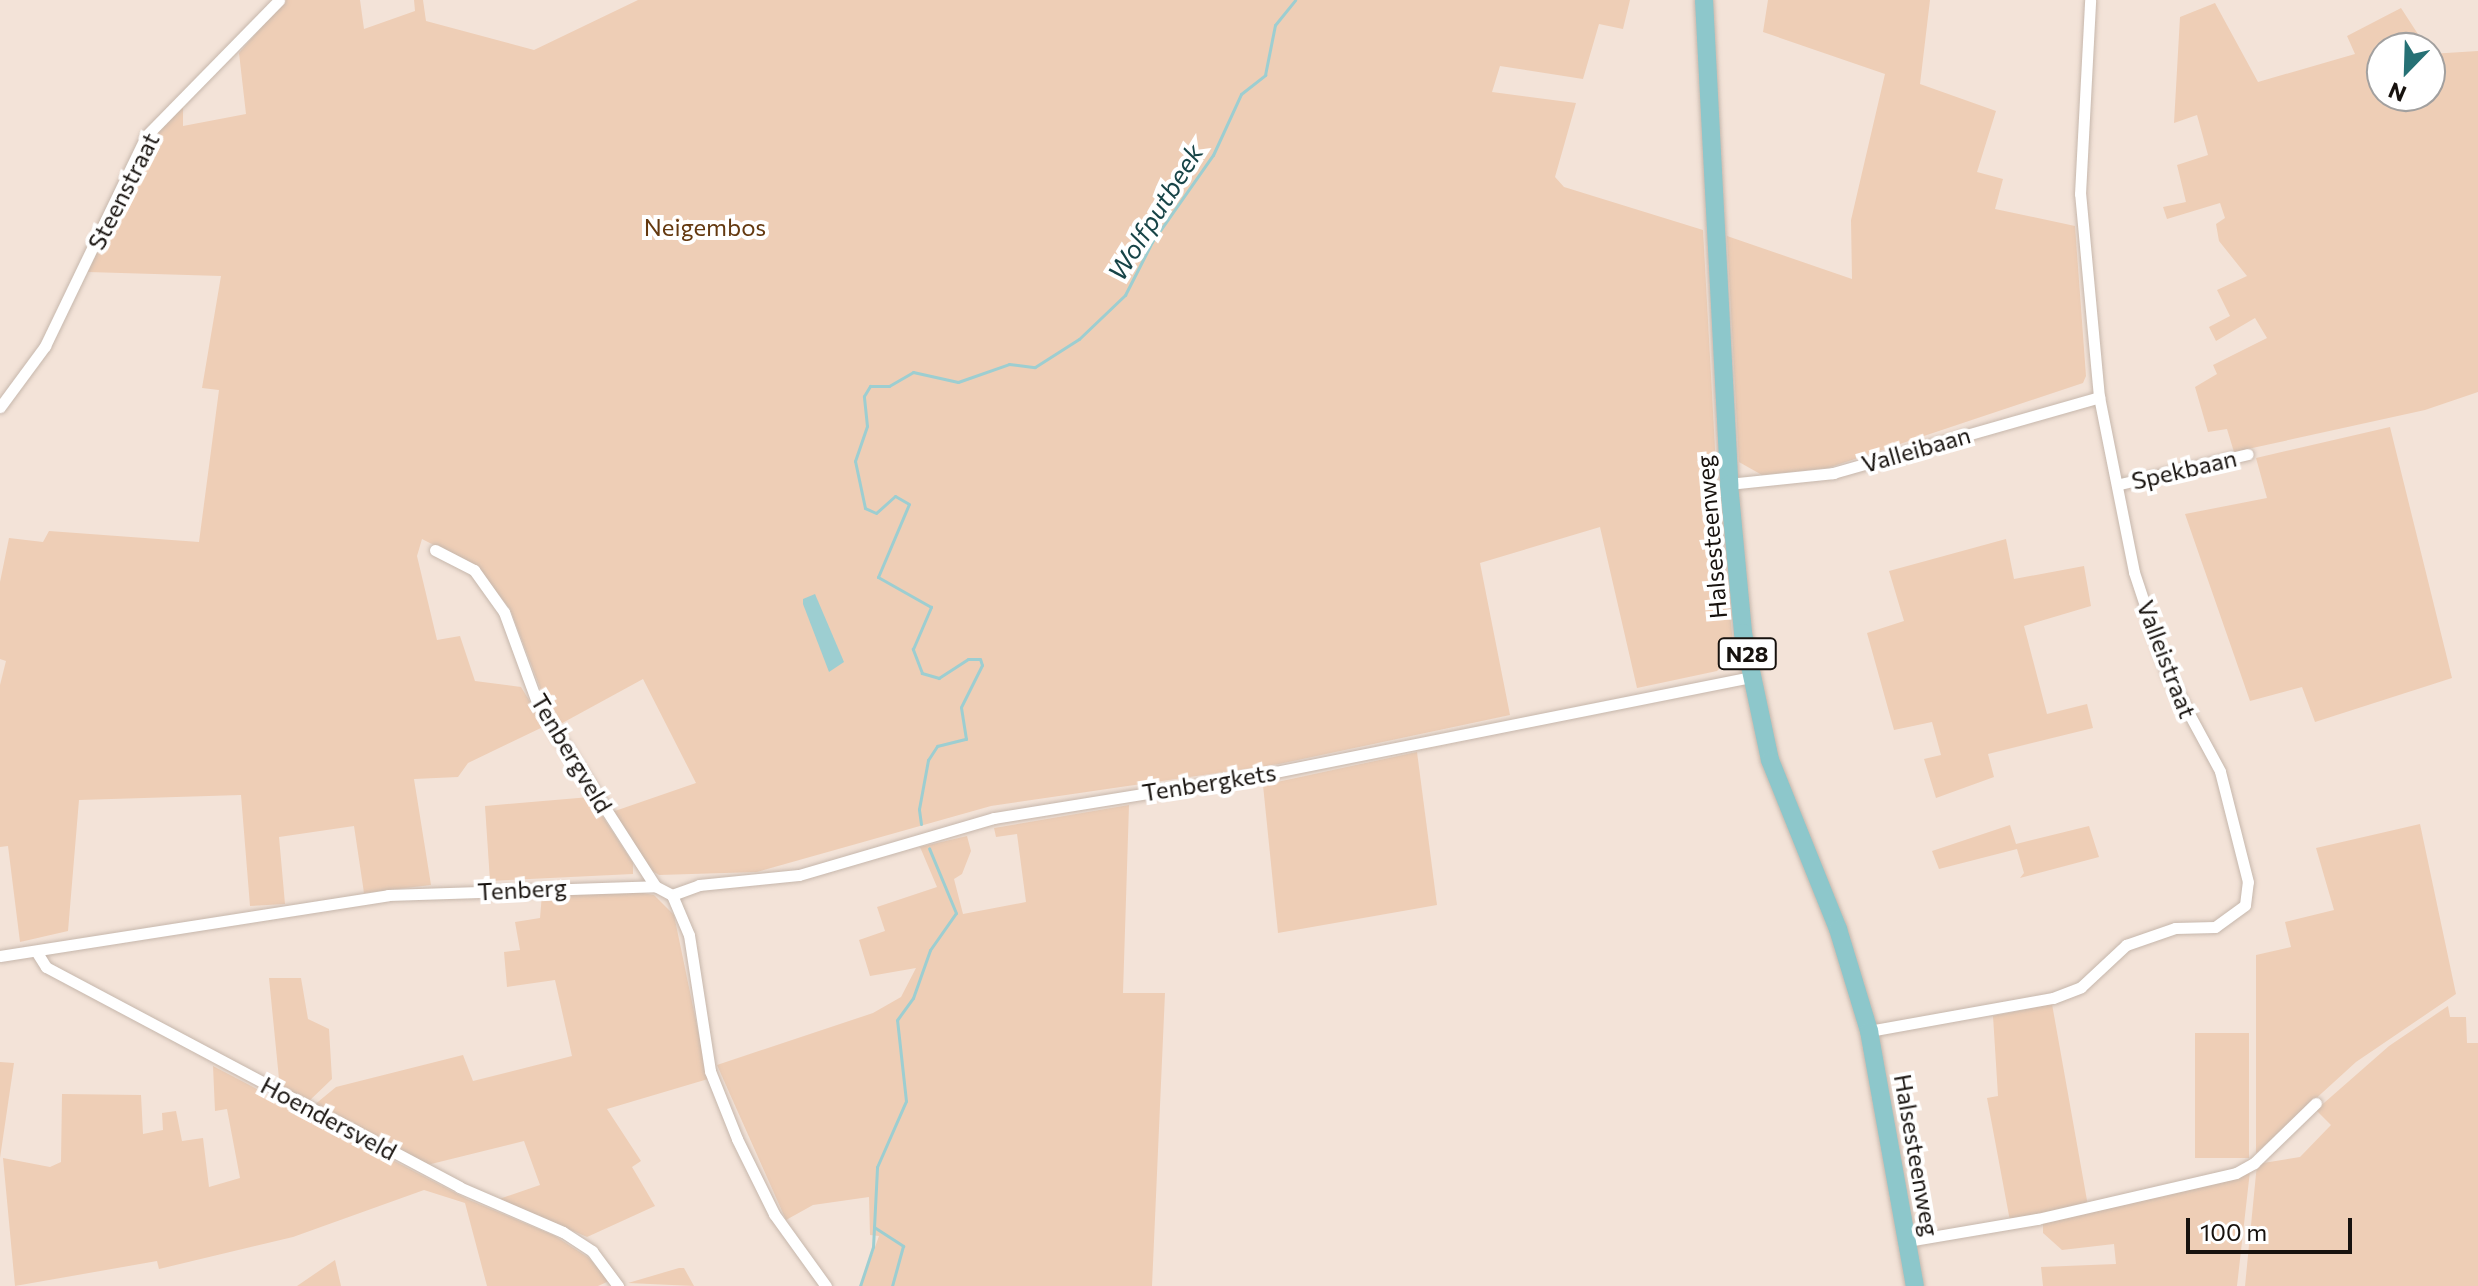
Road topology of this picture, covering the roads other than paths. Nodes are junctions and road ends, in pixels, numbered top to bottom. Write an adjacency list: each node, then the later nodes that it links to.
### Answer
1 (279, 0): 5 (street, Steenstraat)
2 (1704, 0): 7 (main road, Halsesteenweg / N28)
3 (2090, 0): 4 (street, Valleistraat)
4 (2099, 397): 7 (street, Valleibaan); 8 (street, Valleistraat)
5 (0, 407)
6 (2248, 454): 8 (street, Spekbaan)
7 (1729, 484): 10 (main road, Halsesteenweg / N28)
8 (2120, 484): 15 (street, Valleistraat)
9 (435, 550): 11 (street, Tenbergveld)
10 (1751, 677): 12 (street, Tenbergkets); 15 (main road, Halsesteenweg / N28)
11 (655, 886): 12 (street, Tenberg); 13 (street, Tenberg)
12 (672, 895): 19 (street)
13 (36, 951): 14 (street, Tenberg); 18 (street, Hoendersveld)
14 (0, 956)
15 (1869, 1031): 17 (main road, Halsesteenweg / N28)
16 (2316, 1103): 17 (street)
17 (1908, 1241): 20 (main road, Halsesteenweg / N28)
18 (618, 1286)
19 (826, 1286)
20 (1915, 1286)

